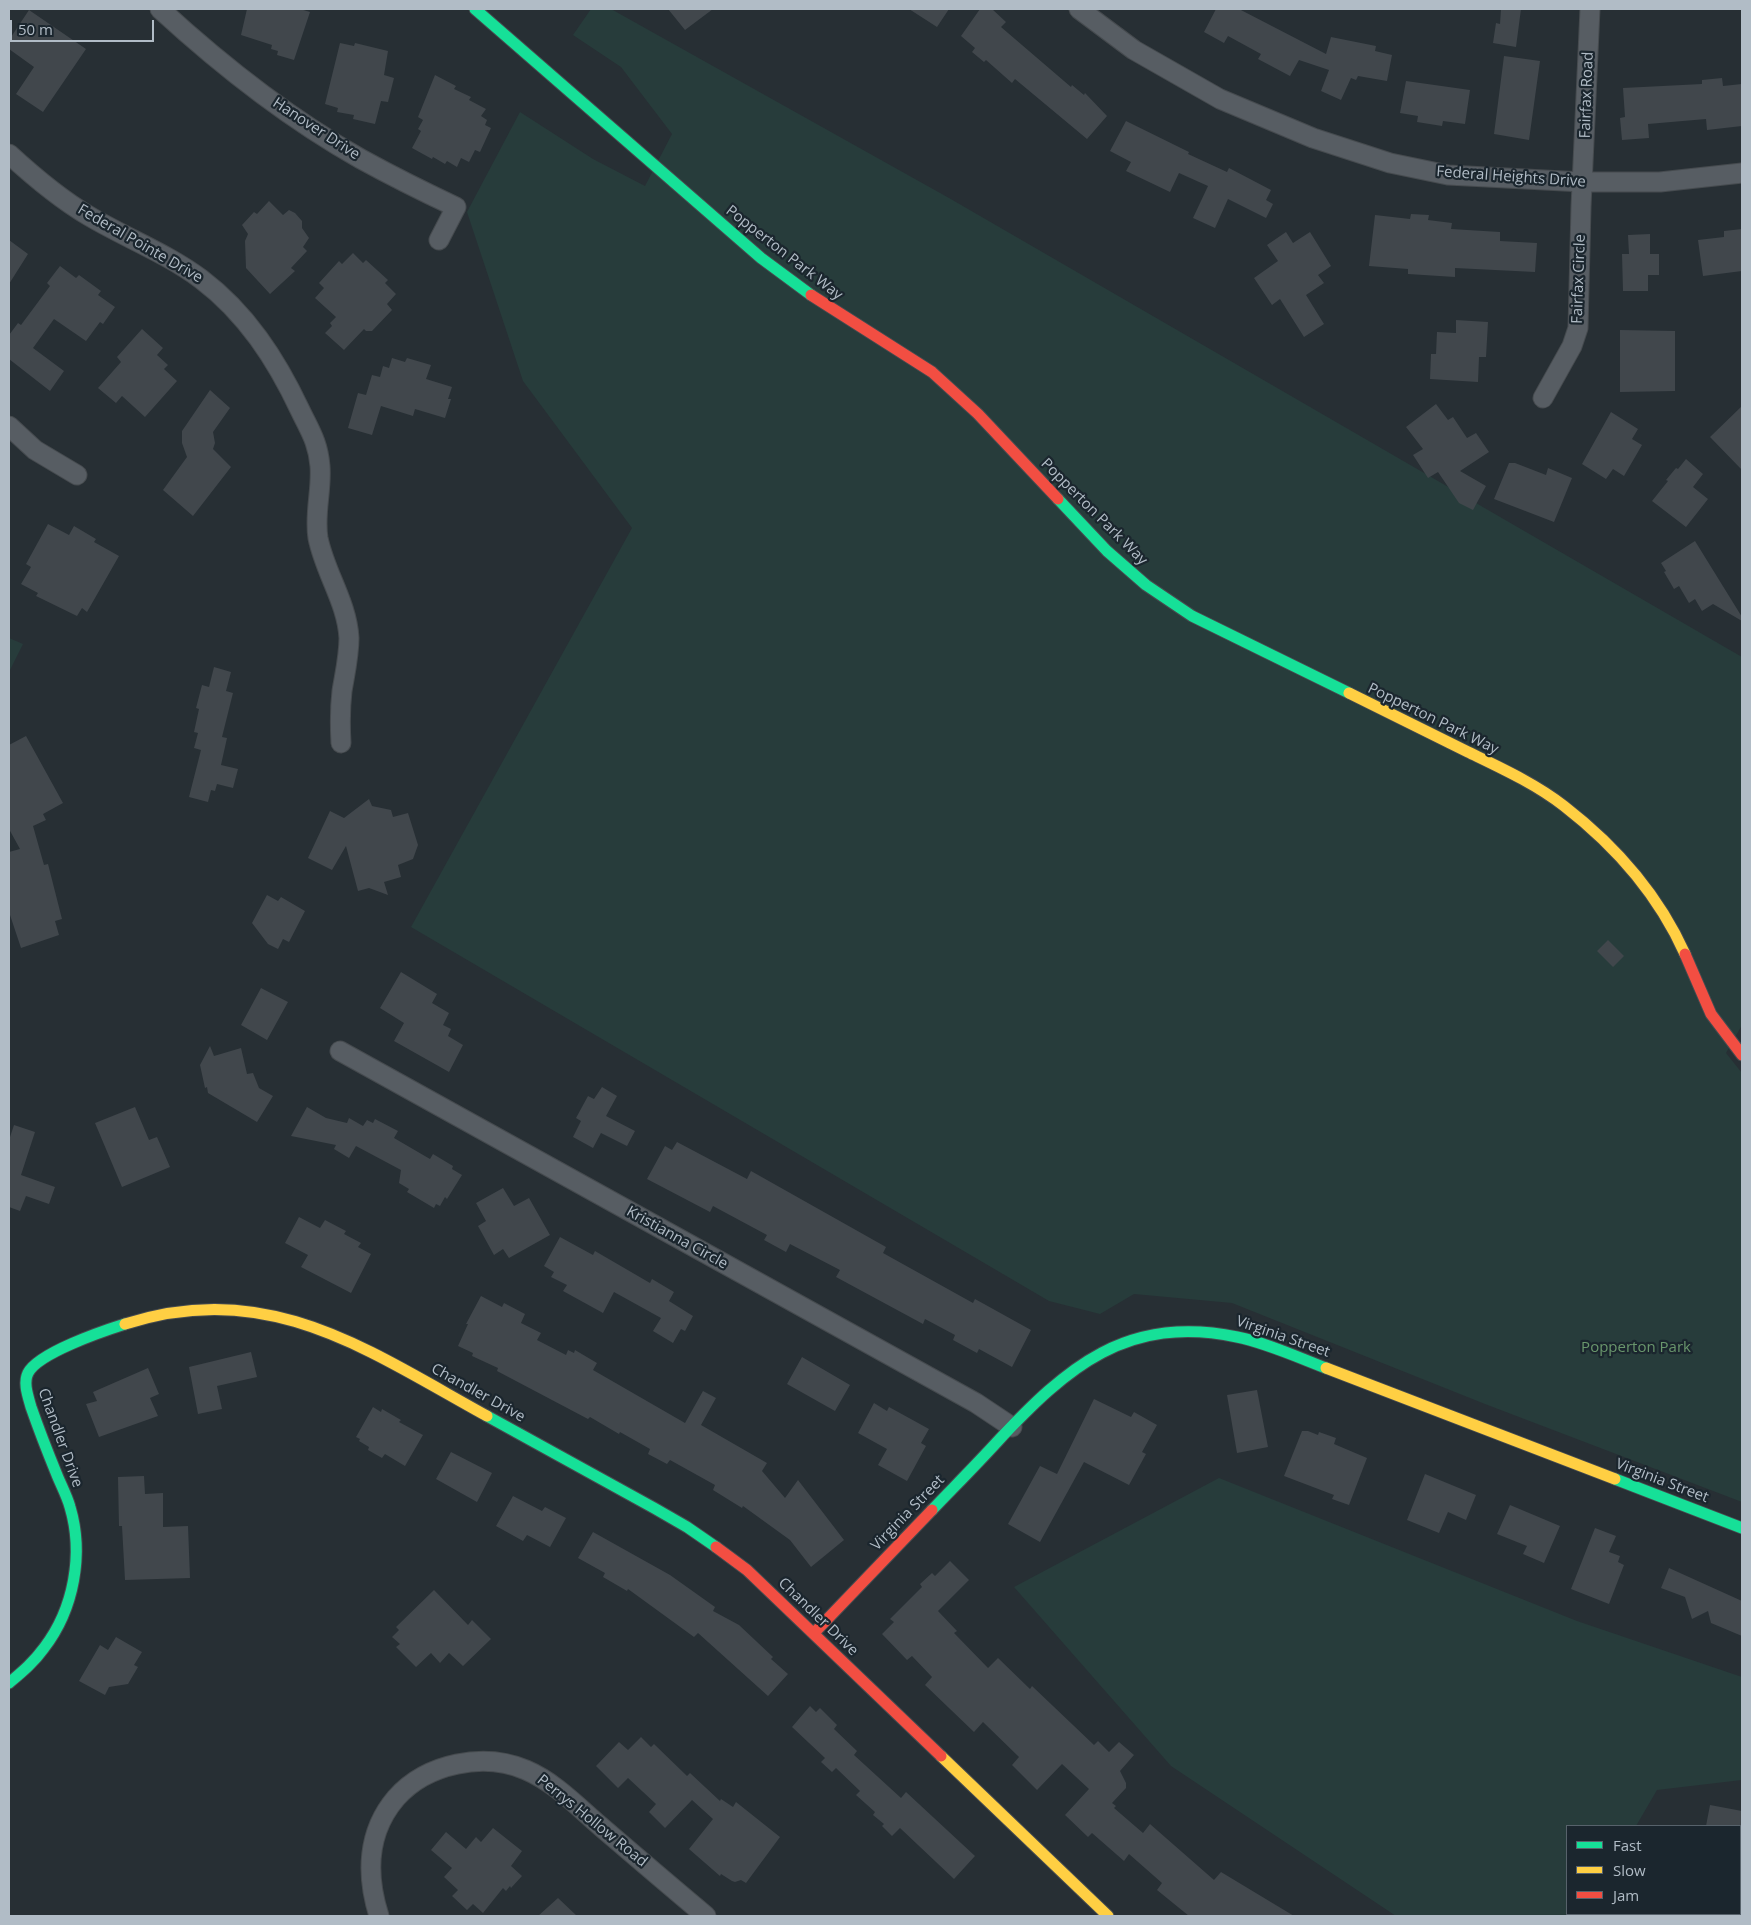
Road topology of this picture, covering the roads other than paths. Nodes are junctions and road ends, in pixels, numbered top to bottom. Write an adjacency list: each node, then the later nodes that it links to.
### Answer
1 (160, 9): 8 (street, Hanover Drive)
2 (475, 9): 14 (street, Popperton Park Way)
3 (1079, 9): 7 (street, Federal Heights Drive)
4 (1590, 9): 7 (street, Fairfax Road)
5 (9, 154): 12 (street, Federal Pointe Drive)
6 (1742, 173): 7 (street, Federal Heights Drive)
7 (1583, 182): 9 (street, Fairfax Circle)
8 (439, 240)
9 (1543, 398)
10 (11, 431): 11 (street)
11 (77, 475)
12 (341, 743)
13 (340, 1051): 15 (street, Kristianna Circle)
14 (1742, 1055)
15 (1012, 1427): 16 (street, Virginia Street); 17 (street, Virginia Street)
16 (1742, 1528)
17 (814, 1633): 18 (street, Chandler Drive); 21 (street, Chandler Drive)
18 (9, 1683)
19 (379, 1916): 20 (street, Perrys Hollow Road)
20 (706, 1916)
21 (1108, 1916)

